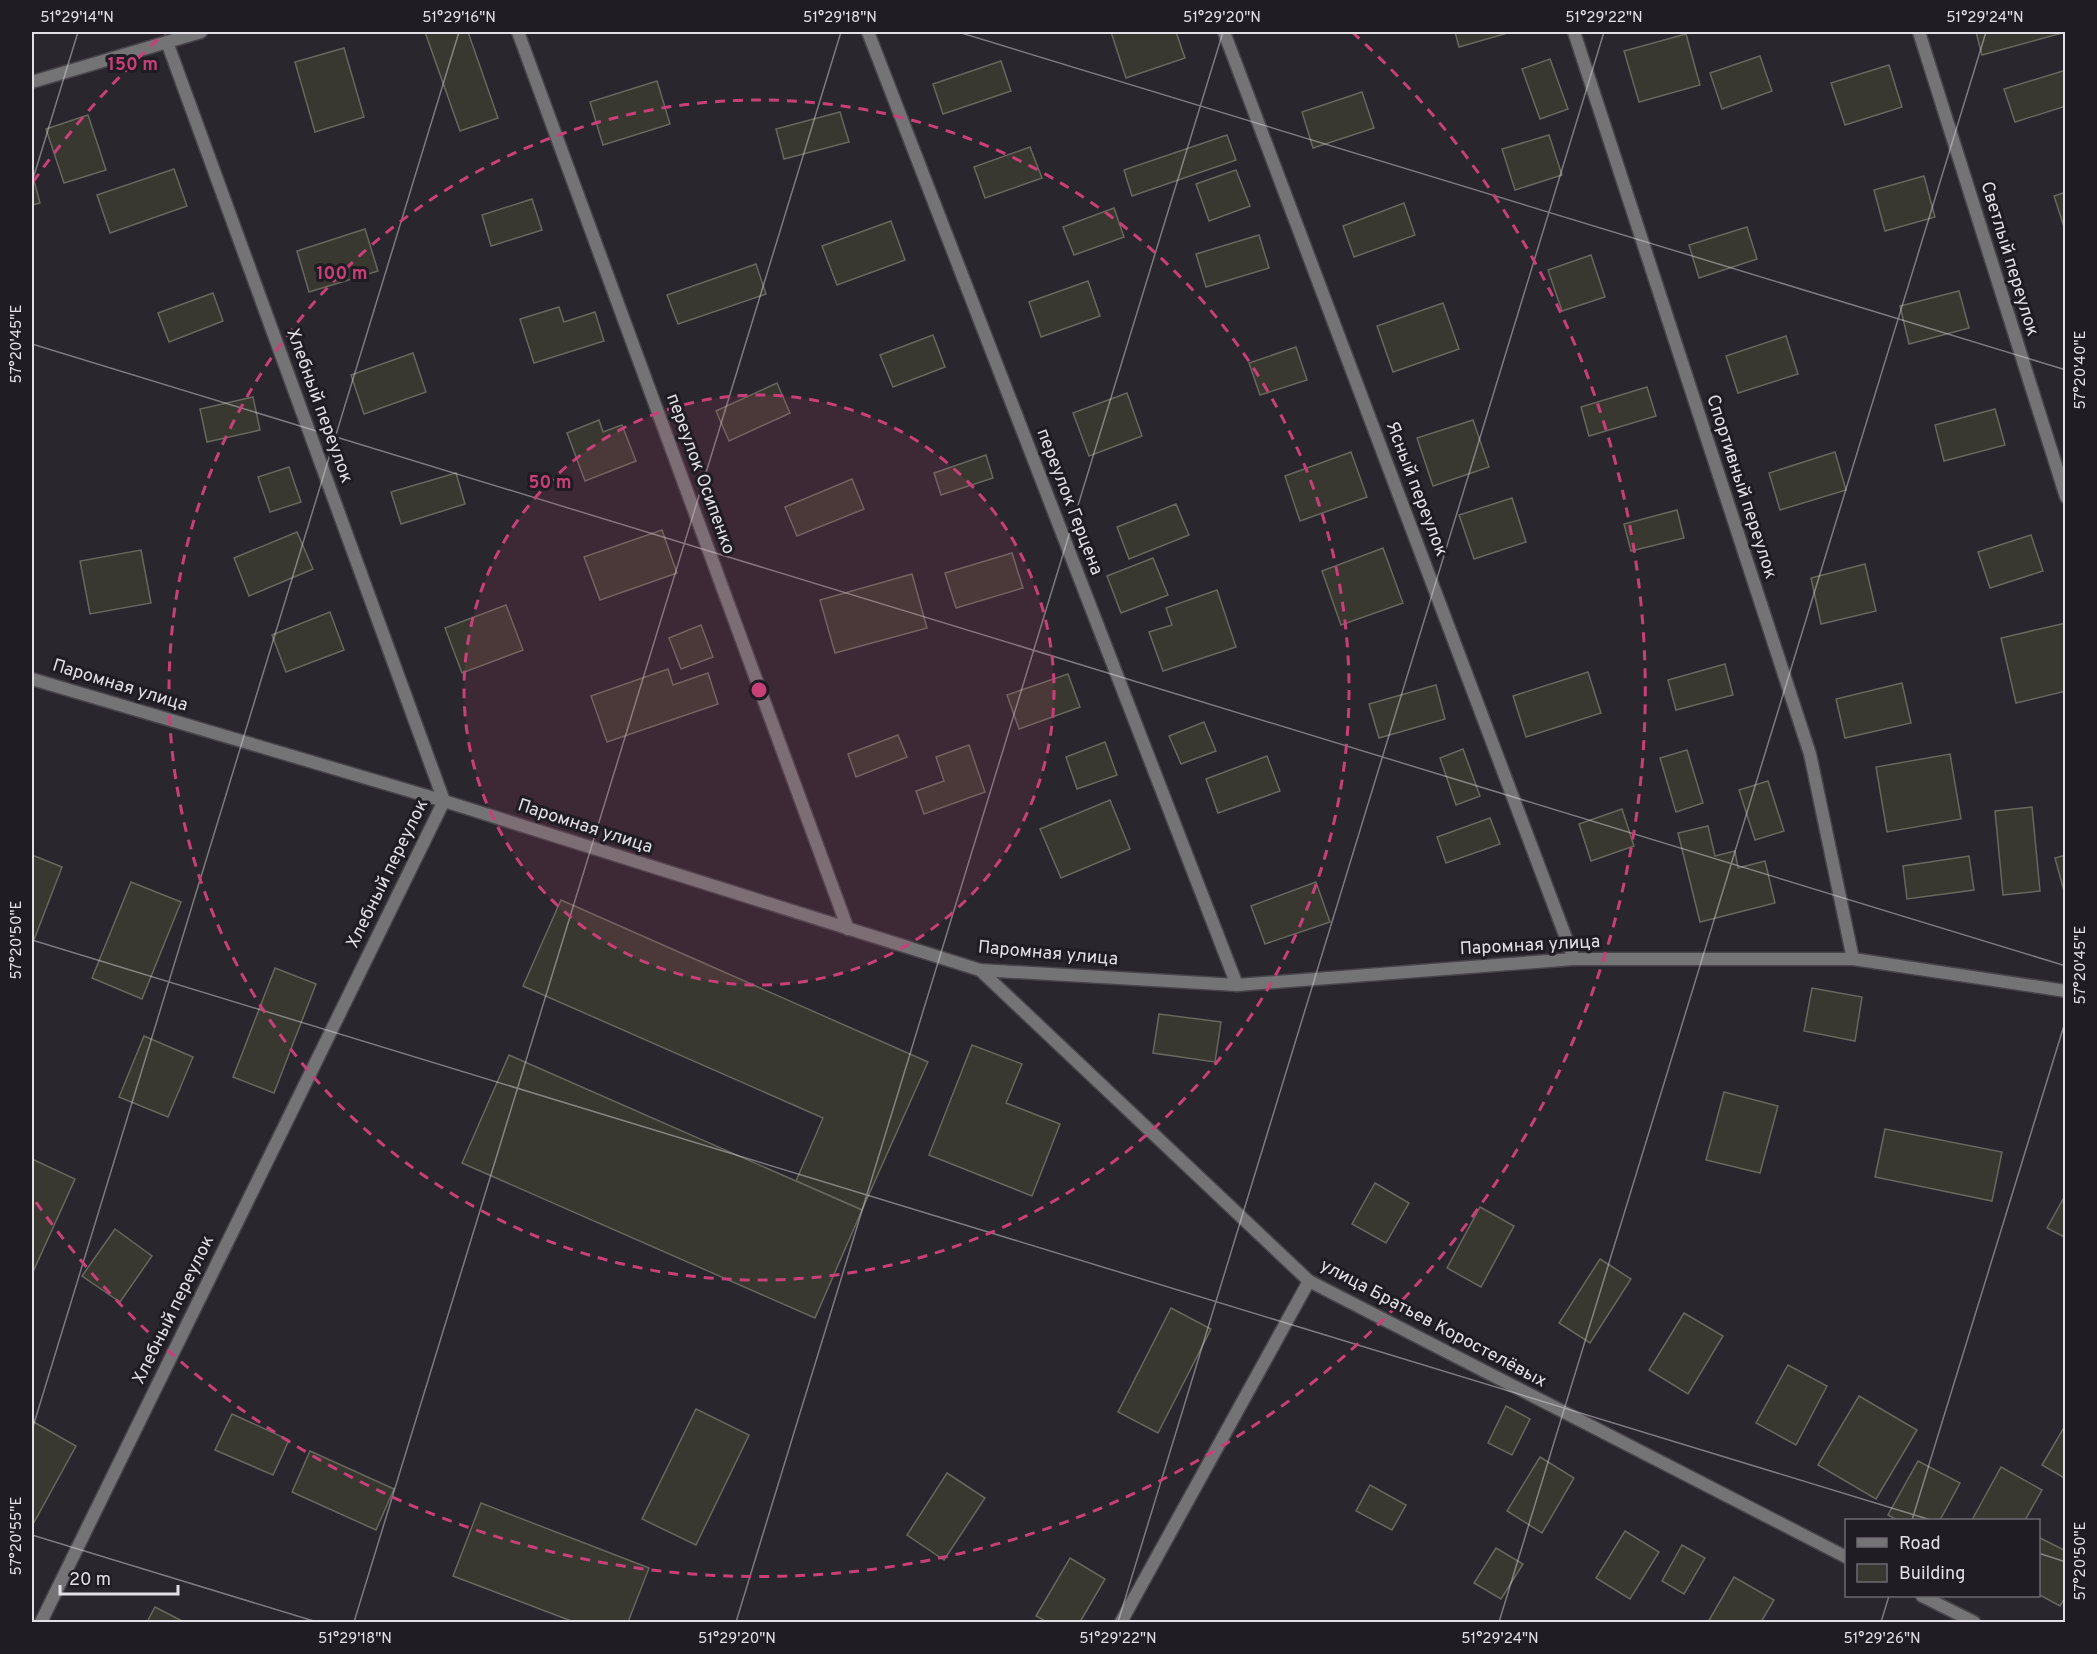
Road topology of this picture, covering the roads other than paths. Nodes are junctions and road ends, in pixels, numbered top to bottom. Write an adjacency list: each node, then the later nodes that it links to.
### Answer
1 (201, 32): 7 (street)
2 (518, 32): 12 (street, переулок Осипенко)
3 (868, 32): 16 (street, переулок Герцена)
4 (1224, 32): 13 (street, Ясный переулок)
5 (1574, 32): 14 (street, Спортивный переулок)
6 (1919, 32): 9 (street, Светлый переулок)
7 (168, 42): 8 (street); 11 (street, Хлебный переулок)
8 (32, 82)
9 (2066, 497)
10 (32, 679): 11 (street, Паромная улица)
11 (444, 801): 12 (street, Паромная улица); 21 (street, Хлебный переулок)
12 (848, 929): 15 (street, Паромная улица)
13 (1574, 959): 14 (street, Паромная улица); 16 (street, Паромная улица)
14 (1853, 959): 17 (street, Паромная улица)
15 (980, 970): 16 (street, Паромная улица); 18 (street, улица Братьев Коростелёвых)
16 (1237, 986)
17 (2066, 991)
18 (1309, 1281): 19 (street, улица Братьев Коростелёвых); 22 (street)
19 (1845, 1556)
20 (1924, 1597): 23 (street)
21 (41, 1623)
22 (1121, 1623)
23 (1974, 1623)

